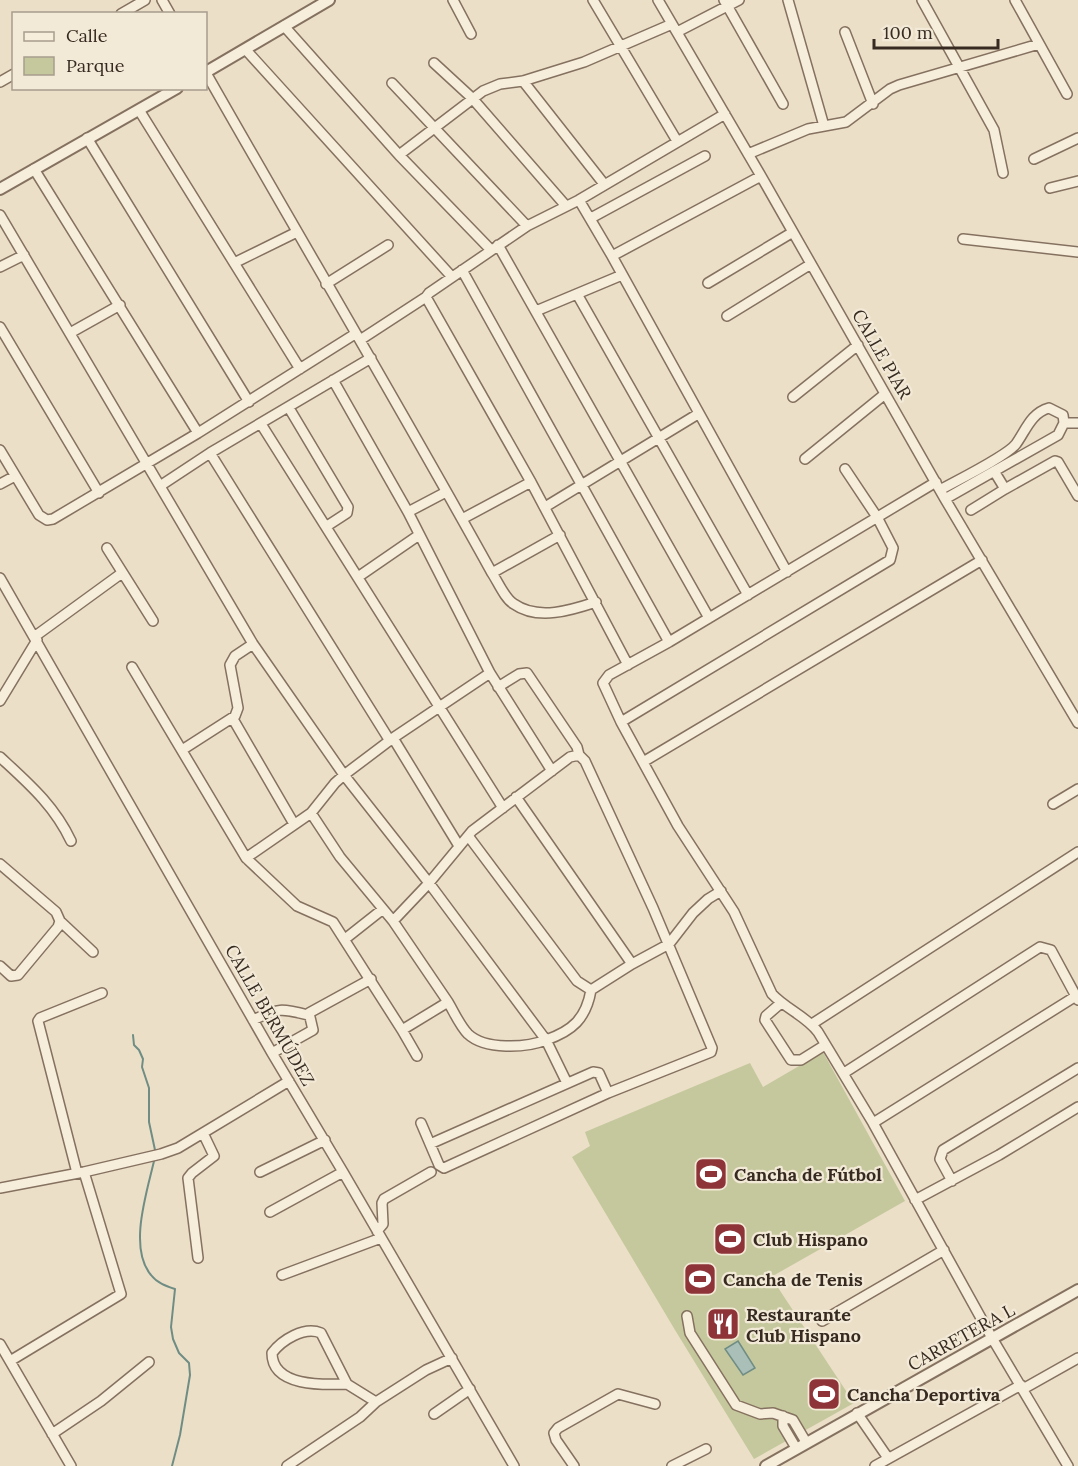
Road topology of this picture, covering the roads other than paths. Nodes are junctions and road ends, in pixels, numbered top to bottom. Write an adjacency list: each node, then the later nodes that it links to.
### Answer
1 (145, 0): 11 (street)
2 (329, 0): 12 (street)
3 (453, 0): 15 (street)
4 (593, 0): 17 (street)
5 (658, 0): 13 (street, CALLE PIAR)
6 (739, 0): 10 (street)
7 (788, 0): 32 (street)
8 (922, 0): 20 (street)
9 (1015, 0): 16 (street)
10 (726, 3): 13 (street); 28 (street)
11 (124, 12)
12 (284, 26): 18 (street); 37 (street)
13 (675, 28): 17 (street); 31 (street, CALLE PIAR)
14 (845, 32): 29 (street)
15 (471, 34)
16 (1039, 44): 20 (street); 26 (street)
17 (622, 47): 23 (street); 36 (street)
18 (246, 50): 21 (street); 66 (street)
19 (434, 63): 27 (street)
20 (959, 67): 29 (street); 42 (street)
21 (207, 71)
22 (207, 74): 53 (street)
23 (524, 81): 27 (street); 45 (street)
24 (392, 83): 33 (street)
25 (174, 90): 30 (street)
26 (1067, 94)
27 (472, 98): 33 (street); 49 (street)
28 (783, 104)
29 (873, 104): 32 (street)
30 (140, 110): 34 (street); 61 (street)
31 (725, 114): 36 (street); 38 (street, CALLE PIAR)
32 (824, 126): 38 (street)
33 (434, 128): 37 (street); 52 (street)
34 (87, 138): 41 (street); 83 (street)
35 (1078, 138): 40 (street)
36 (677, 141): 45 (street)
37 (399, 154): 57 (street)
38 (748, 154): 43 (street, CALLE PIAR)
39 (705, 156): 51 (street)
40 (1034, 159)
41 (34, 169): 47 (street); 71 (street)
42 (1003, 173)
43 (761, 176): 54 (street, CALLE PIAR); 60 (street)
44 (1078, 182): 46 (street)
45 (604, 184): 48 (street)
46 (1050, 188)
47 (0, 189)
48 (579, 200): 49 (street); 51 (street)
49 (566, 206): 52 (street)
50 (0, 215): 59 (street)
51 (591, 218): 60 (street)
52 (527, 226): 57 (street)
53 (297, 232): 61 (street); 68 (street)
54 (793, 232): 62 (street, CALLE PIAR); 67 (street)
55 (963, 239): 58 (street)
56 (388, 245): 68 (street)
57 (494, 248): 64 (street); 72 (street)
58 (1078, 252)
59 (24, 255): 63 (street); 75 (street)
60 (612, 256): 65 (street)
61 (234, 263): 79 (street)
62 (811, 264): 73 (street); 77 (street, CALLE PIAR)
63 (0, 267)
64 (462, 270): 66 (street); 101 (street)
65 (622, 275): 69 (street); 85 (street)
66 (452, 277): 70 (street)
67 (708, 283)
68 (326, 285): 76 (street)
69 (577, 294): 72 (street); 90 (street)
70 (426, 297): 76 (street); 99 (street)
71 (120, 305): 75 (street); 89 (street)
72 (536, 311): 94 (street)
73 (727, 316)
74 (0, 327): 106 (street)
75 (70, 333): 95 (street)
76 (358, 337): 78 (street); 79 (street)
77 (858, 345): 81 (street, CALLE PIAR); 82 (street)
78 (371, 358): 80 (street); 105 (street)
79 (300, 369): 83 (street)
80 (333, 380): 84 (street); 111 (street)
81 (885, 394): 93 (street); 103 (street, CALLE PIAR)
82 (793, 397)
83 (249, 402): 89 (street)
84 (289, 408): 88 (street); 114 (street)
85 (698, 414): 90 (street); 119 (street)
86 (1064, 423): 87 (street); 97 (street); 103 (street)
87 (1078, 423)
88 (261, 424): 92 (street); 114 (street)
89 (198, 433): 95 (street)
90 (658, 438): 94 (street); 124 (street)
91 (0, 450): 98 (street)
92 (210, 453): 102 (street); 140 (street)
93 (806, 459)
94 (620, 461): 101 (street); 126 (street)
95 (147, 463): 102 (street); 106 (street)
96 (845, 469): 112 (street)
97 (994, 471): 104 (street); 108 (street)
98 (15, 476): 100 (street); 106 (street)
99 (531, 482): 109 (street); 113 (street)
100 (0, 484)
101 (582, 485): 109 (street); 129 (street)
102 (160, 486): 130 (street)
103 (938, 486): 108 (street, CALLE PIAR); 112 (street)
104 (1005, 489): 107 (street); 110 (street)
105 (446, 492): 111 (street); 113 (street)
106 (99, 493)
107 (1078, 496)
108 (945, 499): 118 (street, CALLE PIAR)
109 (545, 507): 116 (street)
110 (971, 510)
111 (408, 512): 115 (street)
112 (877, 517): 119 (street); 139 (street)
113 (462, 519): 121 (street)
114 (327, 526): 122 (street)
115 (419, 535): 122 (street); 133 (street)
116 (560, 535): 121 (street); 125 (street)
117 (107, 548): 120 (street)
118 (982, 561): 137 (street, CALLE PIAR); 144 (street)
119 (787, 572): 124 (street)
120 (122, 573): 127 (street); 128 (street)
121 (492, 573): 125 (street)
122 (358, 577): 136 (street)
123 (0, 578): 128 (street, CALLE BERMÚDEZ)
124 (748, 595): 126 (street)
125 (596, 602): 131 (street)
126 (709, 618): 129 (street)
127 (153, 621)
128 (35, 638): 135 (street); 176 (street, CALLE BERMÚDEZ)
129 (669, 642): 131 (street)
130 (253, 644): 138 (street); 146 (street)
131 (628, 665): 139 (street)
132 (132, 667): 141 (street)
133 (490, 673): 134 (street); 136 (street)
134 (498, 687): 142 (street); 145 (street)
135 (0, 701)
136 (440, 707): 140 (street); 150 (street)
137 (1077, 718)
138 (233, 719): 141 (street); 152 (street)
139 (621, 722): 144 (street)
140 (392, 740): 146 (street); 155 (street)
141 (182, 750): 157 (street)
142 (579, 755): 145 (street); 165 (street)
143 (0, 757): 154 (street)
144 (643, 762): 160 (street)
145 (552, 771): 148 (street)
146 (344, 775): 151 (street); 159 (street)
147 (1078, 789): 149 (street)
148 (516, 797): 150 (street); 167 (street)
149 (1053, 804)
150 (503, 808): 153 (street)
151 (311, 813): 152 (street); 161 (street)
152 (294, 824): 157 (street)
153 (469, 837): 155 (street); 170 (street)
154 (71, 841)
155 (459, 846): 159 (street)
156 (1078, 852): 177 (street)
157 (246, 858): 164 (street)
158 (0, 864): 162 (street)
159 (429, 883): 163 (street); 179 (street)
160 (721, 891): 165 (street); 174 (street)
161 (383, 909): 163 (street); 164 (street)
162 (60, 921): 166 (street); 168 (street)
163 (393, 921): 173 (street)
164 (345, 939): 169 (street)
165 (669, 944): 167 (street); 187 (street)
166 (93, 952)
167 (632, 964): 170 (street)
168 (0, 966)
169 (371, 979): 175 (street); 178 (street)
170 (591, 990): 179 (street)
171 (102, 993): 199 (street)
172 (1077, 998): 184 (street); 190 (street)
173 (448, 1002): 178 (street); 179 (street)
174 (781, 1003): 177 (street); 180 (street)
175 (308, 1015): 176 (street); 181 (street)
176 (253, 1020): 181 (street, CALLE BERMÚDEZ)
177 (812, 1024): 180 (street)
178 (402, 1030): 182 (street)
179 (546, 1040): 186 (street)
180 (825, 1045): 184 (street)
181 (272, 1053): 185 (street, CALLE BERMÚDEZ)
182 (417, 1056)
183 (1078, 1068): 200 (street)
184 (844, 1073): 190 (street)
185 (289, 1081): 191 (street); 193 (street, CALLE BERMÚDEZ)
186 (567, 1083): 187 (street); 194 (street)
187 (608, 1093): 194 (street)
188 (1078, 1107): 200 (street)
189 (421, 1123): 194 (street)
190 (873, 1123): 202 (street)
191 (203, 1133): 192 (street); 195 (street)
192 (194, 1139): 195 (street); 199 (street)
193 (325, 1140): 196 (street); 197 (street, CALLE BERMÚDEZ)
194 (430, 1144)
195 (211, 1148): 206 (street)
196 (260, 1172)
197 (343, 1172): 203 (street); 204 (street, CALLE BERMÚDEZ)
198 (431, 1172): 204 (street)
199 (80, 1173): 201 (street); 215 (street)
200 (952, 1181): 202 (street)
201 (0, 1188)
202 (915, 1200): 205 (street)
203 (270, 1212)
204 (379, 1235): 207 (street); 213 (street, CALLE BERMÚDEZ)
205 (944, 1250): 210 (street); 211 (street)
206 (198, 1258)
207 (282, 1275)
208 (1078, 1290): 211 (street, CARRETERA L)
209 (687, 1316): 225 (street)
210 (822, 1321)
211 (992, 1338): 218 (street); 222 (street, CARRETERA L)
212 (0, 1344): 215 (street)
213 (452, 1358): 219 (street, CALLE BERMÚDEZ); 220 (street)
214 (1078, 1358): 218 (street)
215 (10, 1361): 224 (street)
216 (148, 1362): 224 (street)
217 (347, 1384): 217 (street); 220 (street)
218 (1022, 1387): 227 (street); 235 (street)
219 (470, 1389): 223 (street); 228 (street, CALLE BERMÚDEZ)
220 (376, 1402): 230 (street)
221 (656, 1404): 231 (street)
222 (857, 1413): 225 (street, CARRETERA L); 227 (street)
223 (435, 1414)
224 (52, 1434): 229 (street)
225 (801, 1445): 233 (street, CARRETERA L)
226 (706, 1449): 232 (street)
227 (888, 1458): 234 (street)
228 (511, 1465)
229 (70, 1466)
230 (287, 1466)
231 (573, 1466)
232 (672, 1466)
233 (765, 1466)
234 (875, 1466)
235 (1068, 1466)

